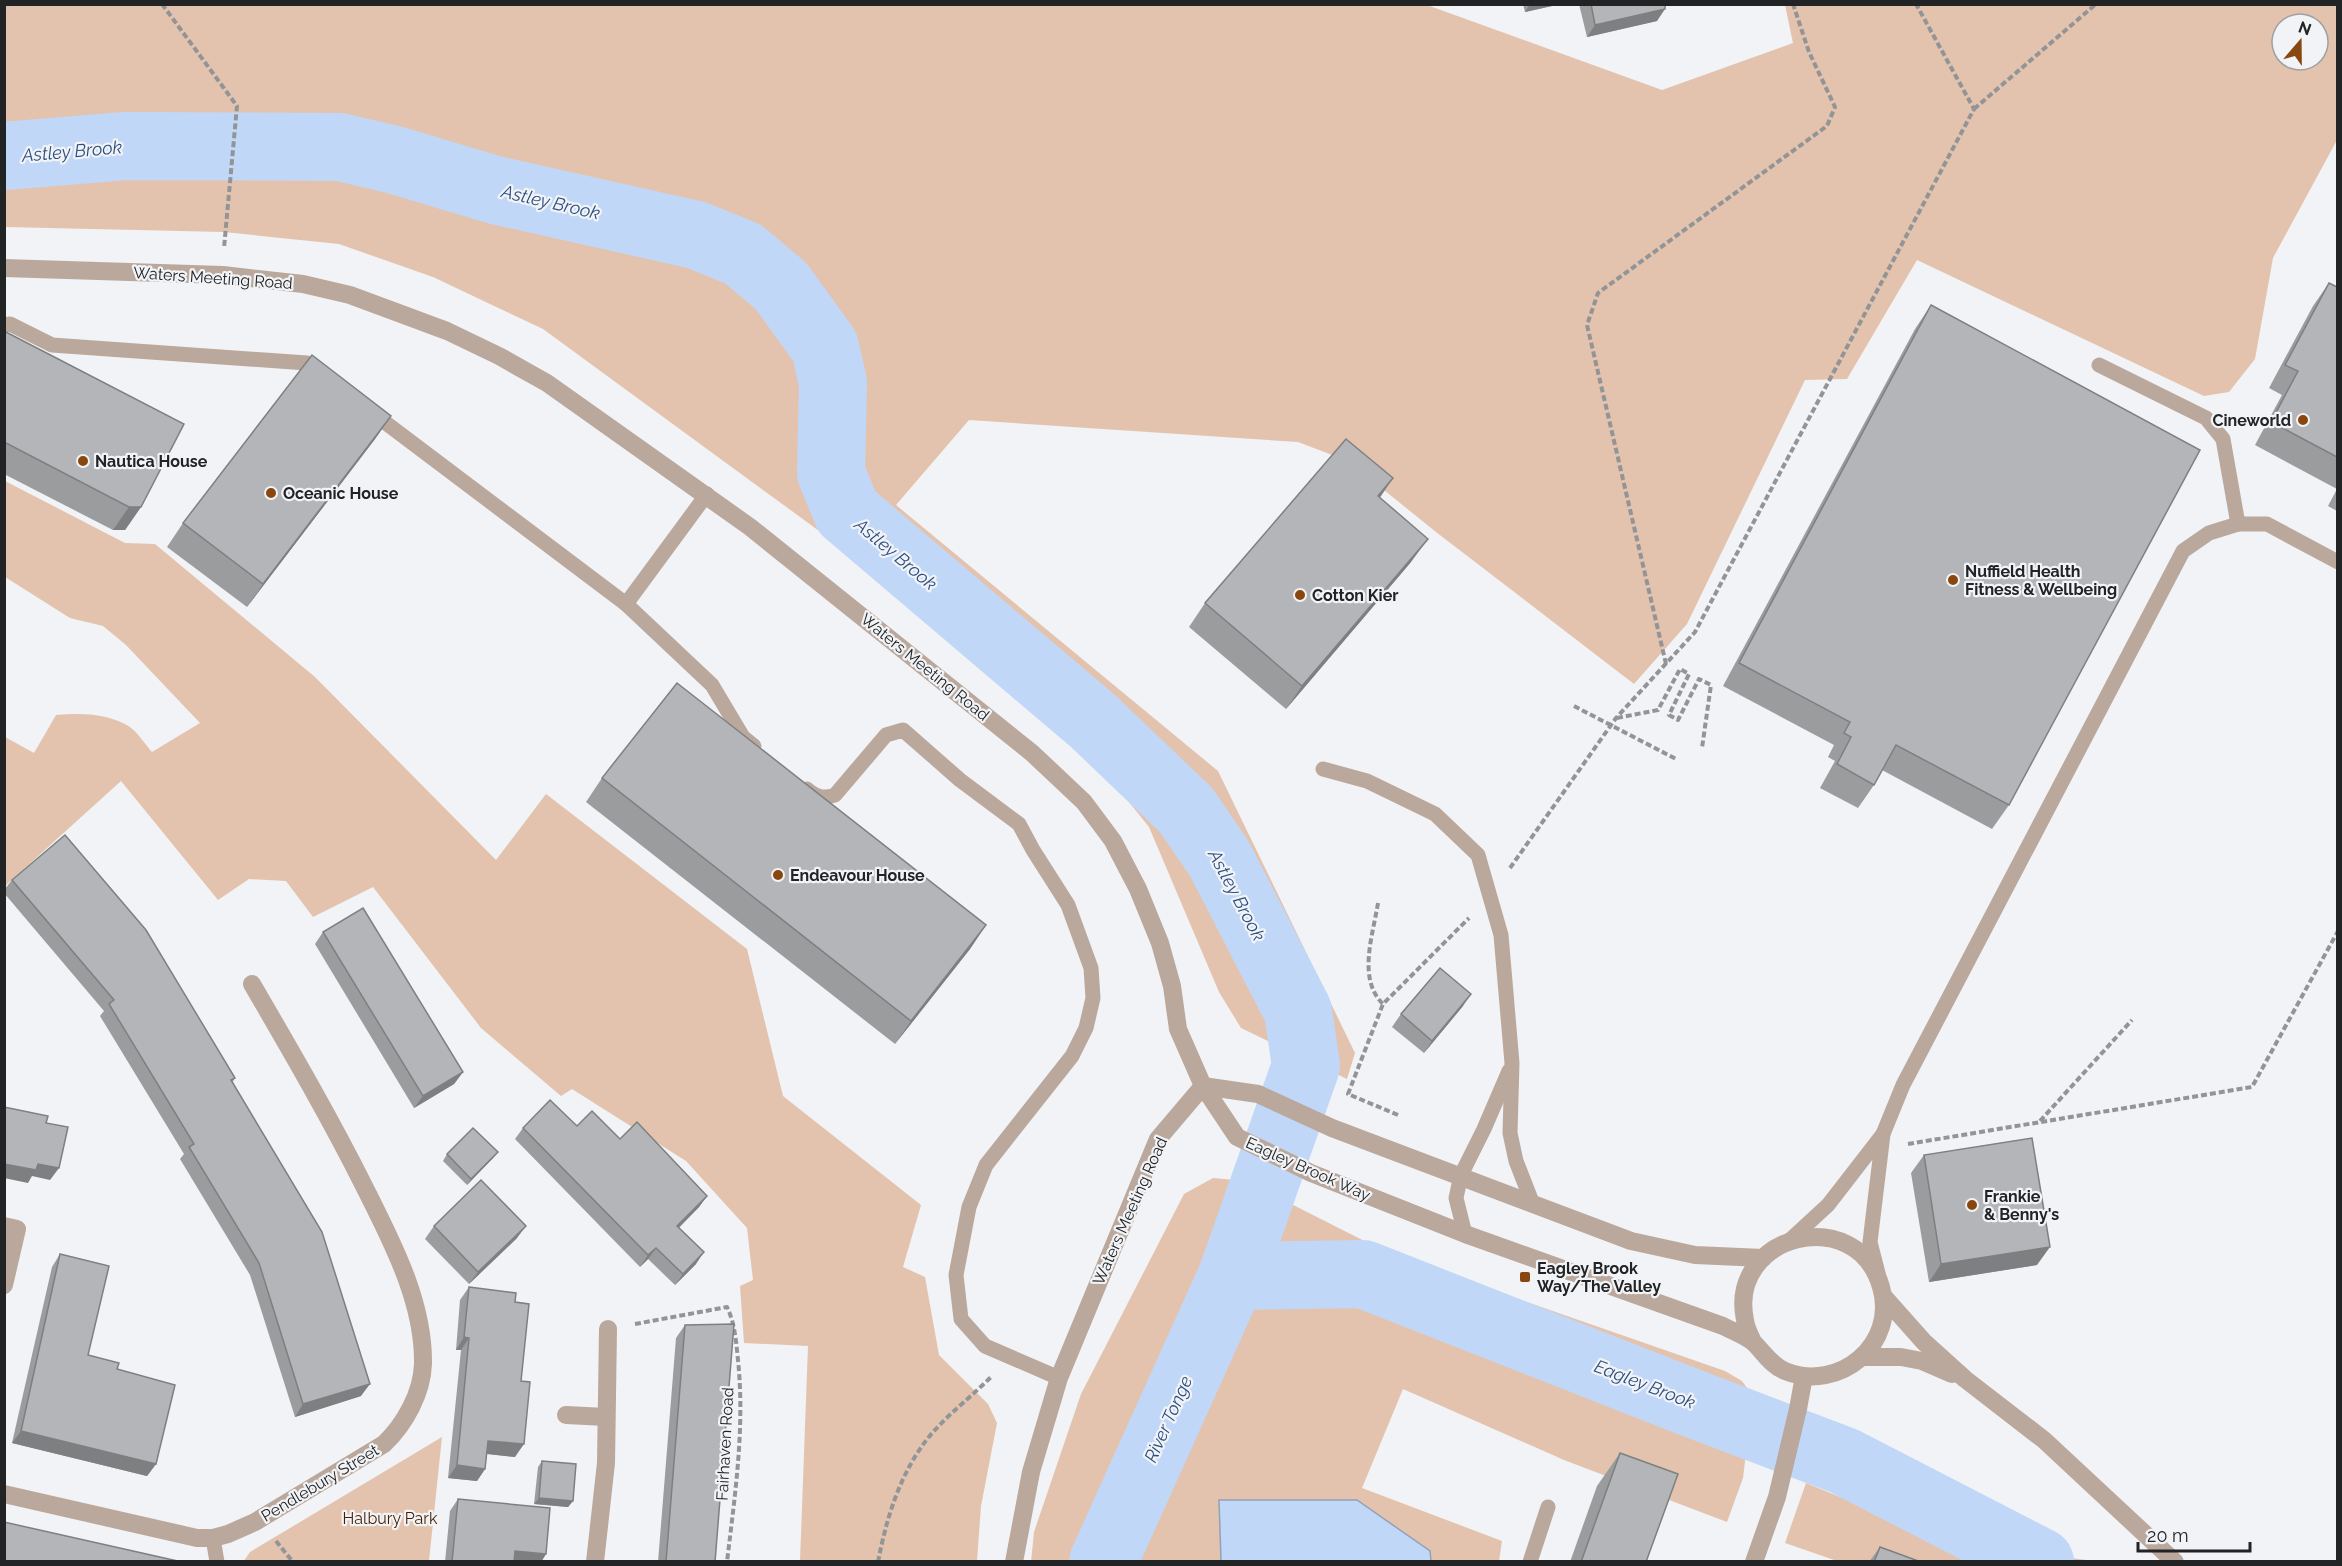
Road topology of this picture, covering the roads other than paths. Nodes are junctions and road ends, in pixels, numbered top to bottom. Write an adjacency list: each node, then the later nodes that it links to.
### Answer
1 (4, 268): 6 (street, Waters Meeting Road)
2 (4, 325): 4 (lane)
3 (2099, 365): 7 (lane)
4 (334, 384)
5 (362, 404): 9 (lane)
6 (707, 494): 9 (lane); 15 (street, Waters Meeting Road)
7 (2238, 524): 8 (lane); 16 (lane)
8 (2337, 562)
9 (626, 604): 10 (lane)
10 (769, 758)
11 (1323, 769): 14 (lane)
12 (796, 780): 30 (lane)
13 (252, 984): 36 (street, Pendlebury Street)
14 (1512, 1063): 17 (lane); 18 (lane)
15 (1203, 1086): 17 (street); 20 (street, Eagley Brook Way); 30 (street, Waters Meeting Road)
16 (1882, 1141): 21 (lane); 23 (lane)
17 (1461, 1175): 18 (street); 20 (lane)
18 (1532, 1202): 22 (street)
19 (11, 1228): 24 (street)
20 (1465, 1234): 27 (street, Eagley Brook Way)
21 (1790, 1240): 22 (street); 23 (street)
22 (1763, 1258): 27 (street)
23 (1878, 1277): 25 (street)
24 (4, 1285)
25 (1884, 1297): 28 (street); 31 (street)
26 (608, 1329): 33 (street)
27 (1753, 1342): 29 (street)
28 (1863, 1357): 29 (street); 31 (street)
29 (1804, 1376): 41 (street)
30 (1059, 1378): 39 (street, Waters Meeting Road)
31 (1965, 1379): 42 (street)
32 (566, 1415): 33 (street)
33 (606, 1417): 38 (street)
34 (4, 1494): 36 (street, Pendlebury Street)
35 (1548, 1507): 40 (lane)
36 (213, 1538): 37 (lane)
37 (217, 1562)
38 (595, 1562)
39 (1014, 1562)
40 (1530, 1562)
41 (1754, 1562)
42 (2175, 1562)

